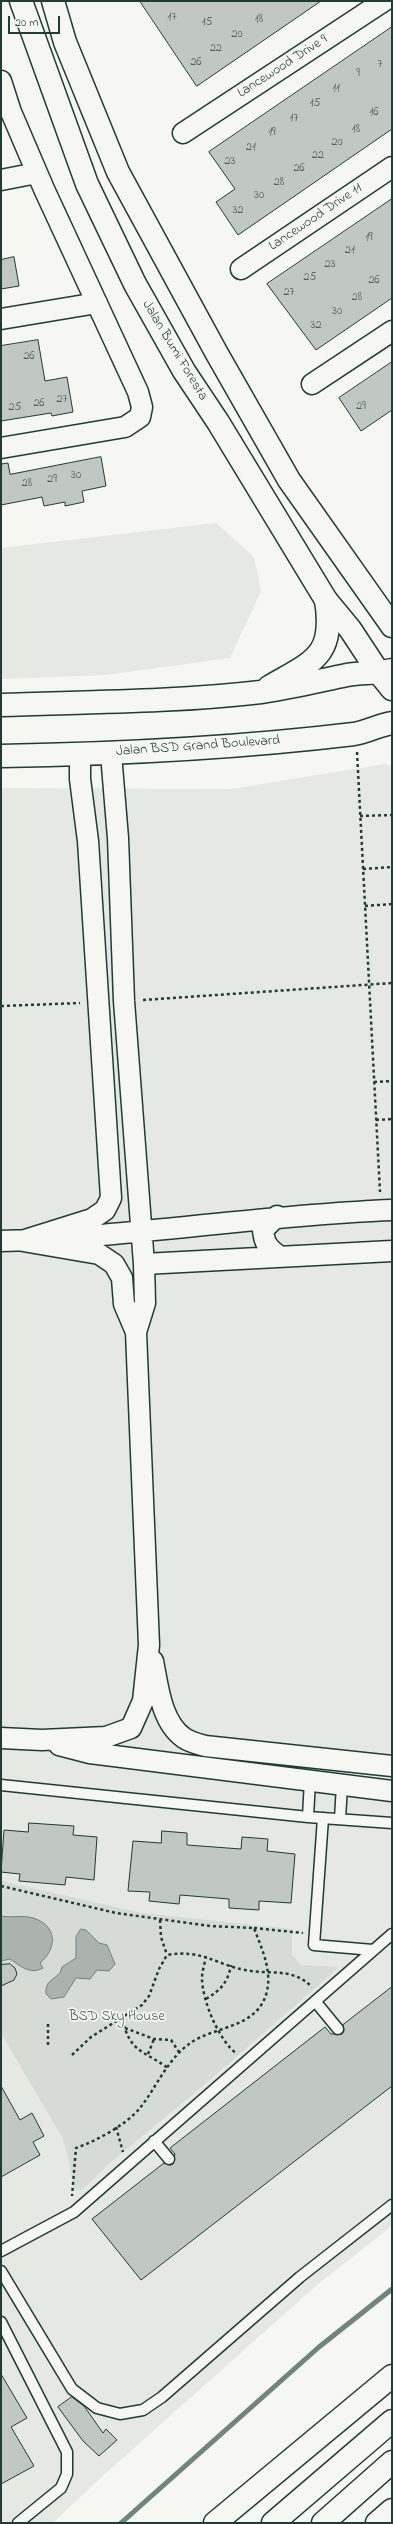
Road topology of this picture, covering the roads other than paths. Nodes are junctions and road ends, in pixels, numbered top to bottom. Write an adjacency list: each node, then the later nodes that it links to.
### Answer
1 (21, 1): 15 (main road, Jalan Bumi Foresta)
2 (53, 1): 16 (main road)
3 (384, 1): 5 (street, Lancewood Drive 9)
4 (1, 81): 7 (street)
5 (183, 133)
6 (392, 167): 9 (street, Lancewood Drive 11)
7 (37, 174): 8 (street); 10 (street)
8 (1, 180)
9 (241, 269)
10 (96, 303): 11 (street); 14 (street)
11 (1, 319)
12 (392, 331): 13 (street)
13 (312, 384)
14 (1, 448)
15 (326, 600): 17 (main road, Jalan Bumi Foresta); 18 (main road)
16 (392, 626)
17 (388, 677): 18 (main road)
18 (261, 692): 19 (main road)
19 (1, 705)
20 (392, 723): 21 (main road, Jalan BSD Grand Boulevard)
21 (111, 754): 22 (main road, Jalan BSD Grand Boulevard); 24 (street)
22 (80, 755): 23 (main road, Jalan BSD Grand Boulevard); 25 (street)
23 (1, 756)
24 (118, 838): 25 (street); 28 (street)
25 (88, 841): 30 (street)
26 (386, 1210): 27 (street)
27 (277, 1216): 28 (street); 32 (street)
28 (140, 1232): 30 (street); 33 (street)
29 (1, 1241): 30 (street)
30 (23, 1241): 34 (street)
31 (392, 1251): 32 (street)
32 (279, 1256): 33 (street)
33 (144, 1264): 34 (street)
34 (136, 1332): 35 (street)
35 (149, 1645): 37 (street); 38 (street)
36 (1, 1738): 37 (street)
37 (42, 1740): 39 (street)
38 (205, 1746): 39 (street); 40 (street)
39 (203, 1766): 41 (street)
40 (392, 1766)
41 (310, 1780): 42 (street); 45 (lane)
42 (342, 1785): 44 (street); 47 (lane)
43 (1, 1786): 45 (lane)
44 (392, 1791)
45 (308, 1817): 46 (lane)
46 (323, 1818): 47 (lane); 50 (lane)
47 (340, 1819): 48 (lane)
48 (392, 1823)
49 (392, 1934): 50 (lane)
50 (374, 1950): 51 (lane)
51 (318, 1998): 52 (lane); 53 (lane)
52 (338, 2029)
53 (154, 2141): 54 (lane); 56 (lane)
54 (169, 2159)
55 (392, 2205): 57 (lane)
56 (1, 2251)
57 (1, 2271)
58 (1, 2322): 63 (lane)
59 (392, 2376): 64 (main road)
60 (392, 2421): 65 (main road)
61 (392, 2462): 66 (main road)
62 (392, 2510): 67 (main road)
63 (18, 2523)
64 (214, 2523)
65 (273, 2523)
66 (323, 2523)
67 (377, 2523)

